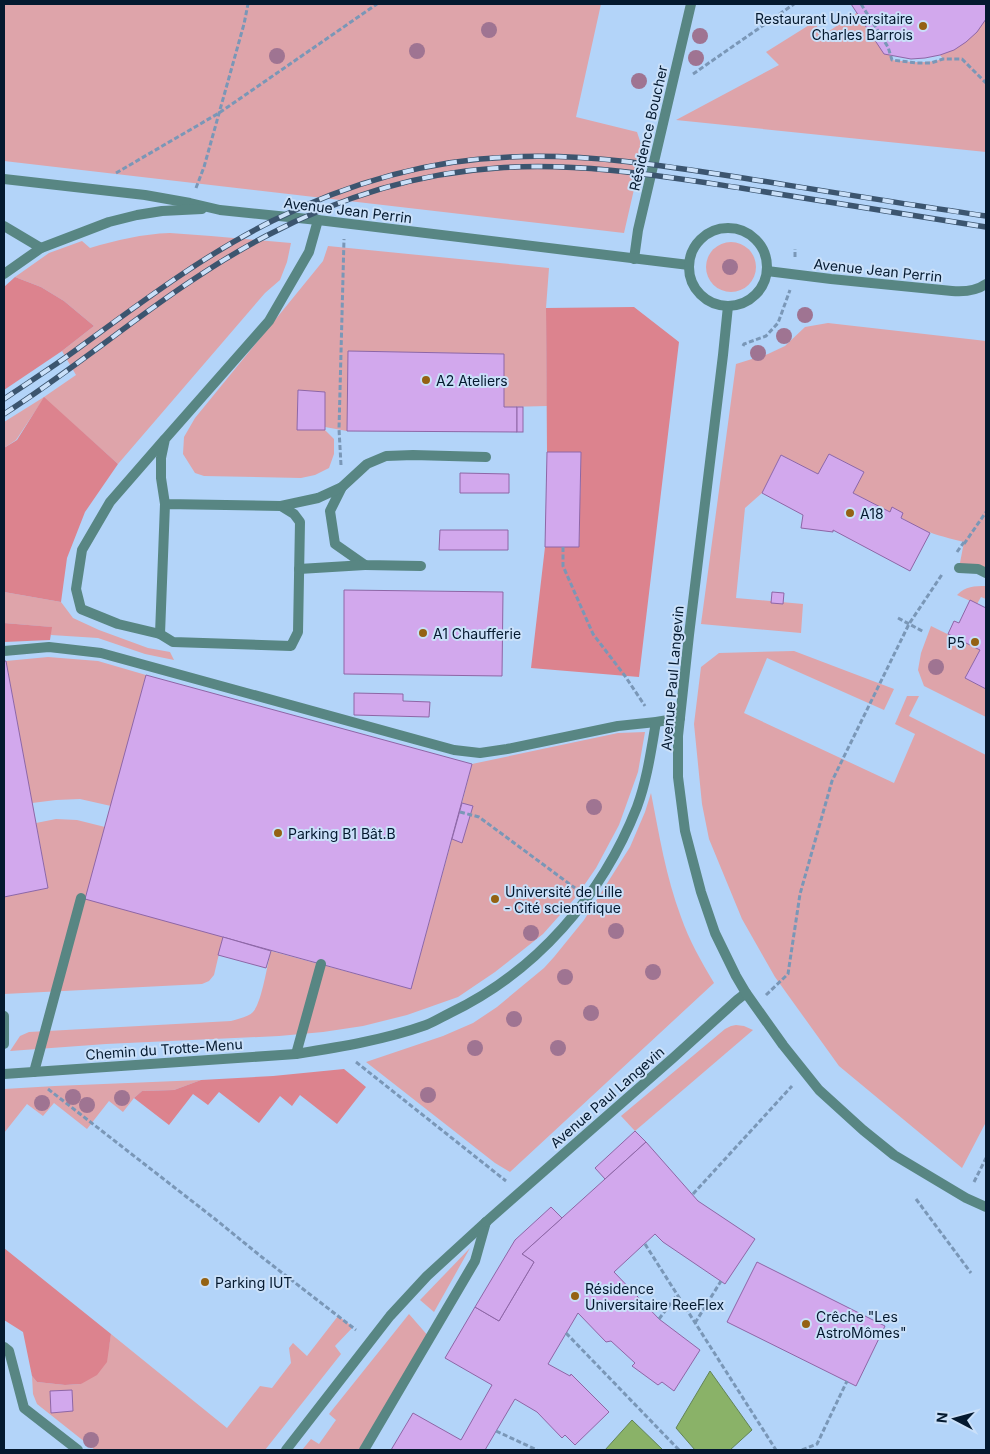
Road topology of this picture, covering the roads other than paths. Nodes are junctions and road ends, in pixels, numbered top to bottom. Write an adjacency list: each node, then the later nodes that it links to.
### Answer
1 (691, 4): 7 (street, Résidence Boucher)
2 (4, 179): 3 (street, Avenue Jean Perrin)
3 (220, 210): 4 (street, Avenue Jean Perrin); 6 (street)
4 (318, 220): 7 (street, Avenue Jean Perrin); 15 (street)
5 (4, 226): 6 (street)
6 (41, 248): 10 (street)
7 (634, 259): 8 (street, Avenue Jean Perrin)
8 (689, 265): 9 (street); 14 (street)
9 (767, 271): 12 (street, Avenue Jean Perrin); 14 (street)
10 (4, 274)
11 (986, 284): 12 (street)
12 (975, 290): 13 (street, Avenue Jean Perrin)
13 (986, 291)
14 (728, 306): 27 (street, Avenue Paul Langevin)
15 (165, 439): 18 (street); 25 (street)
16 (486, 457): 17 (street)
17 (342, 488): 19 (street); 20 (street)
18 (165, 504): 19 (street); 25 (street)
19 (281, 506): 23 (street)
20 (365, 565): 21 (street); 23 (street)
21 (421, 566)
22 (959, 568): 24 (street)
23 (299, 569): 25 (street)
24 (986, 573)
25 (160, 634)
26 (4, 651): 28 (street)
27 (680, 718): 28 (street); 31 (street, Avenue Paul Langevin)
28 (656, 722): 34 (street, Chemin du Trotte-Menu)
29 (81, 898): 35 (street)
30 (321, 964): 34 (street)
31 (746, 993): 37 (street, Avenue Paul Langevin); 38 (street, Avenue Paul Langevin)
32 (4, 1018): 33 (street)
33 (4, 1044)
34 (296, 1054): 35 (street, Chemin du Trotte-Menu)
35 (34, 1072): 36 (street, Chemin du Trotte-Menu)
36 (4, 1074)
37 (986, 1207)
38 (486, 1222): 41 (street, Avenue Paul Langevin); 42 (street)
39 (4, 1347): 40 (street)
40 (78, 1450)
41 (286, 1450)
42 (364, 1450)

